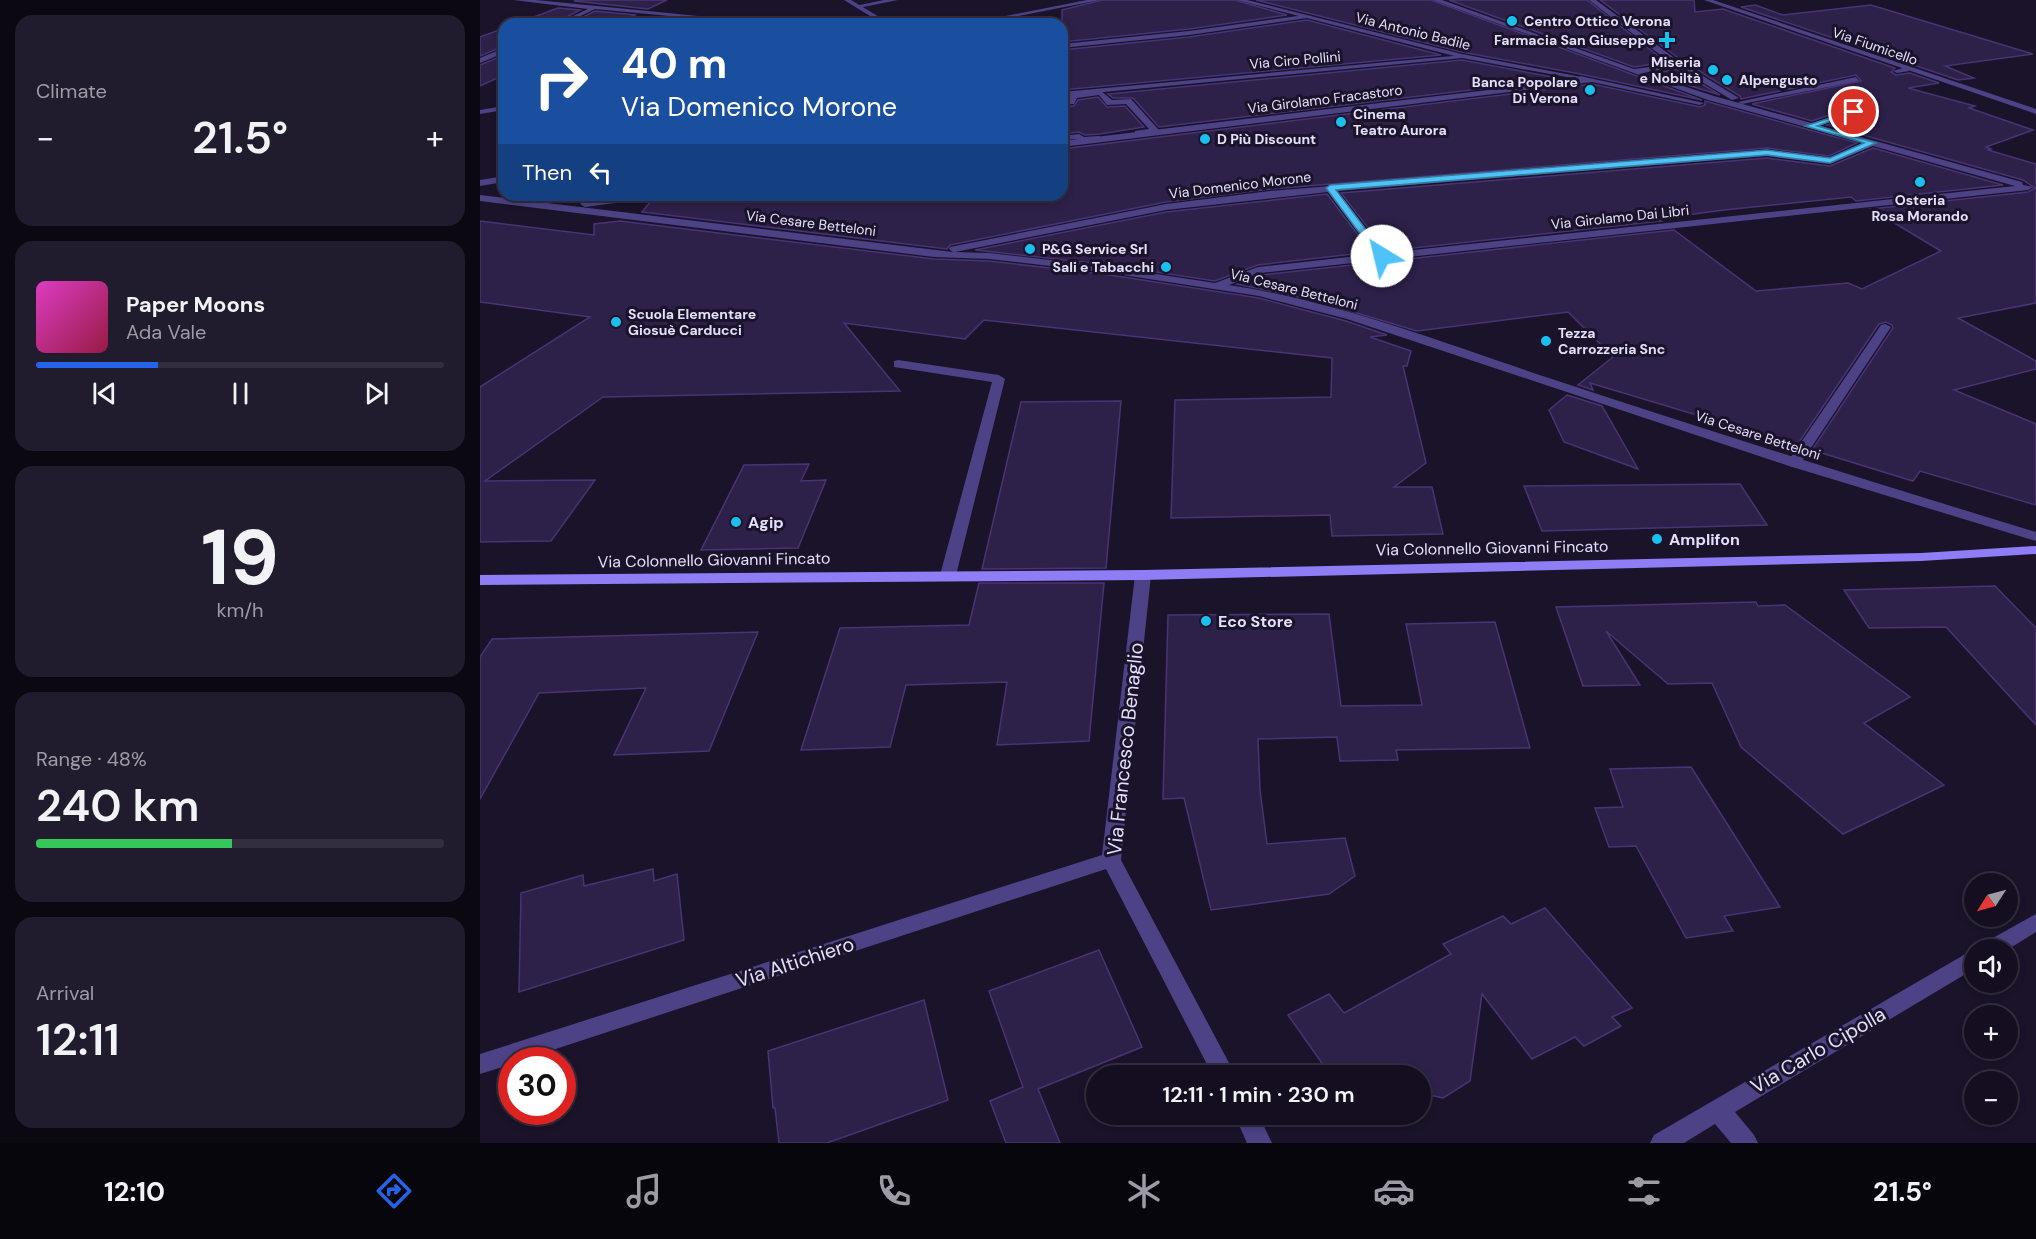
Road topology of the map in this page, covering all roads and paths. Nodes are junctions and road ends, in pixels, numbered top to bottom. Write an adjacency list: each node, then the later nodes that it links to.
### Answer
1 (516, 0): 11 (street)
2 (611, 0): 11 (street)
3 (847, 0): 10 (street)
4 (895, 0): 10 (street)
5 (1096, 0): 16 (street)
6 (1240, 0): 12 (street, Via Antonio Badile)
7 (1436, 0): 23 (street)
8 (1592, 0): 21 (street)
9 (1707, 0): 22 (street, Via Fiumicello)
10 (858, 6): 15 (street)
11 (593, 8): 13 (street); 14 (street)
12 (1305, 17): 17 (street); 19 (street, Via Antonio Badile)
13 (572, 18)
14 (707, 18)
15 (878, 18)
16 (1000, 18)
17 (1068, 45)
18 (498, 53): 20 (street)
19 (1462, 56): 25 (street, Via Antonio Badile); 27 (street, Via Ciro Pollini)
20 (480, 61)
21 (1677, 64): 23 (street, Via Girolamo Fracastoro); 29 (street)
22 (1906, 69): 24 (street); 34 (street, Via Fiumicello)
23 (1631, 71): 25 (street, Via Girolamo Fracastoro); 32 (street)
24 (1897, 71)
25 (1587, 79): 32 (street, Via Antonio Badile); 37 (street, Via Girolamo Fracastoro)
26 (1856, 79): 29 (street)
27 (1068, 93)
28 (1068, 102): 36 (street)
29 (1742, 102): 32 (street)
30 (498, 109): 31 (street)
31 (480, 112)
32 (1761, 112): 35 (street)
33 (1854, 112): 35 (street)
34 (2036, 112)
35 (1808, 126): 38 (street)
36 (1068, 137)
37 (1068, 143)
38 (1872, 143): 41 (street, Via Domenico Morone); 42 (street)
39 (498, 180): 40 (street)
40 (480, 183)
41 (1330, 188): 48 (street, Via Domenico Morone); 49 (street)
42 (2032, 188): 49 (street, Via Girolamo Dai Libri)
43 (480, 198): 44 (street, Via Cesare Betteloni)
44 (498, 200)
45 (508, 201): 47 (street, Via Cesare Betteloni)
46 (609, 201): 47 (street)
47 (565, 207): 48 (street, Via Cesare Betteloni)
48 (934, 254): 50 (street, Via Cesare Betteloni)
49 (1382, 256): 50 (street, Via Girolamo Dai Libri)
50 (1217, 286): 53 (street, Via Cesare Betteloni)
51 (1885, 327): 53 (street)
52 (898, 364): 56 (street)
53 (1794, 463): 54 (street, Via Cesare Betteloni)
54 (2036, 537)
55 (2036, 550): 57 (main road, Via Colonnello Giovanni Fincato)
56 (948, 575): 57 (main road, Via Colonnello Giovanni Fincato); 58 (main road, Via Colonnello Giovanni Fincato)
57 (1143, 575): 59 (street, Via Francesco Benaglio)
58 (480, 580)
59 (1111, 861): 63 (street, Via Altichiero); 64 (street, Via Francesco Benaglio)
60 (2036, 922): 61 (street)
61 (2007, 939)
62 (1964, 964): 65 (street, Via Carlo Cipolla)
63 (480, 1064)
64 (1219, 1065)
65 (1717, 1109): 68 (street, Via Carlo Cipolla); 69 (street)
66 (1251, 1125): 67 (street)
67 (1260, 1143)
68 (1662, 1143)
69 (1746, 1143)

